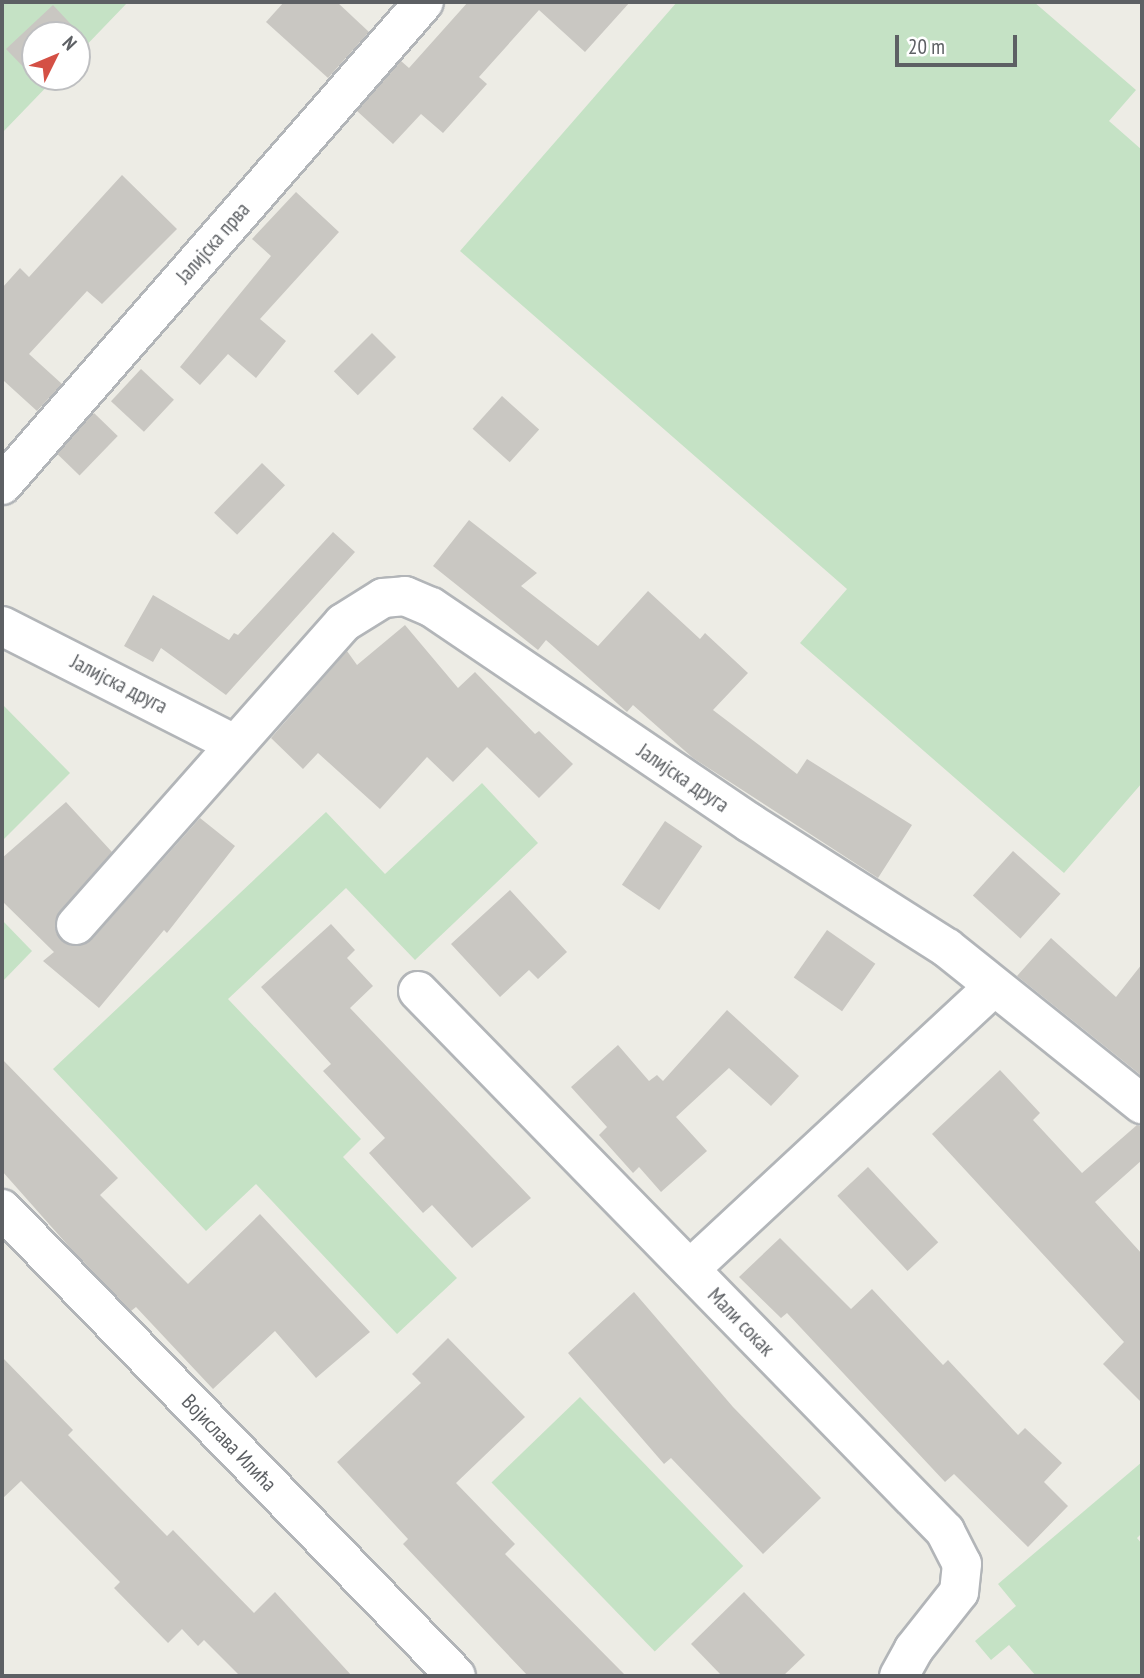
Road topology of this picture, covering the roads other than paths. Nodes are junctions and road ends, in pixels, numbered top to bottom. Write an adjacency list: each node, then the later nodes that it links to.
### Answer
1 (424, 2): 2 (street, Јалијска прва)
2 (2, 485)
3 (2, 626): 4 (street, Јалијска друга)
4 (236, 744): 5 (street, Јалијска друга); 6 (street, Јалијска друга)
5 (76, 925)
6 (993, 987): 8 (street, Јалијска друга); 10 (street)
7 (418, 991): 10 (street, Мали сокак)
8 (1142, 1104)
9 (2, 1209): 11 (street, Војислава Илића)
10 (690, 1269): 12 (street, Мали сокак)
11 (456, 1676)
12 (899, 1676)

